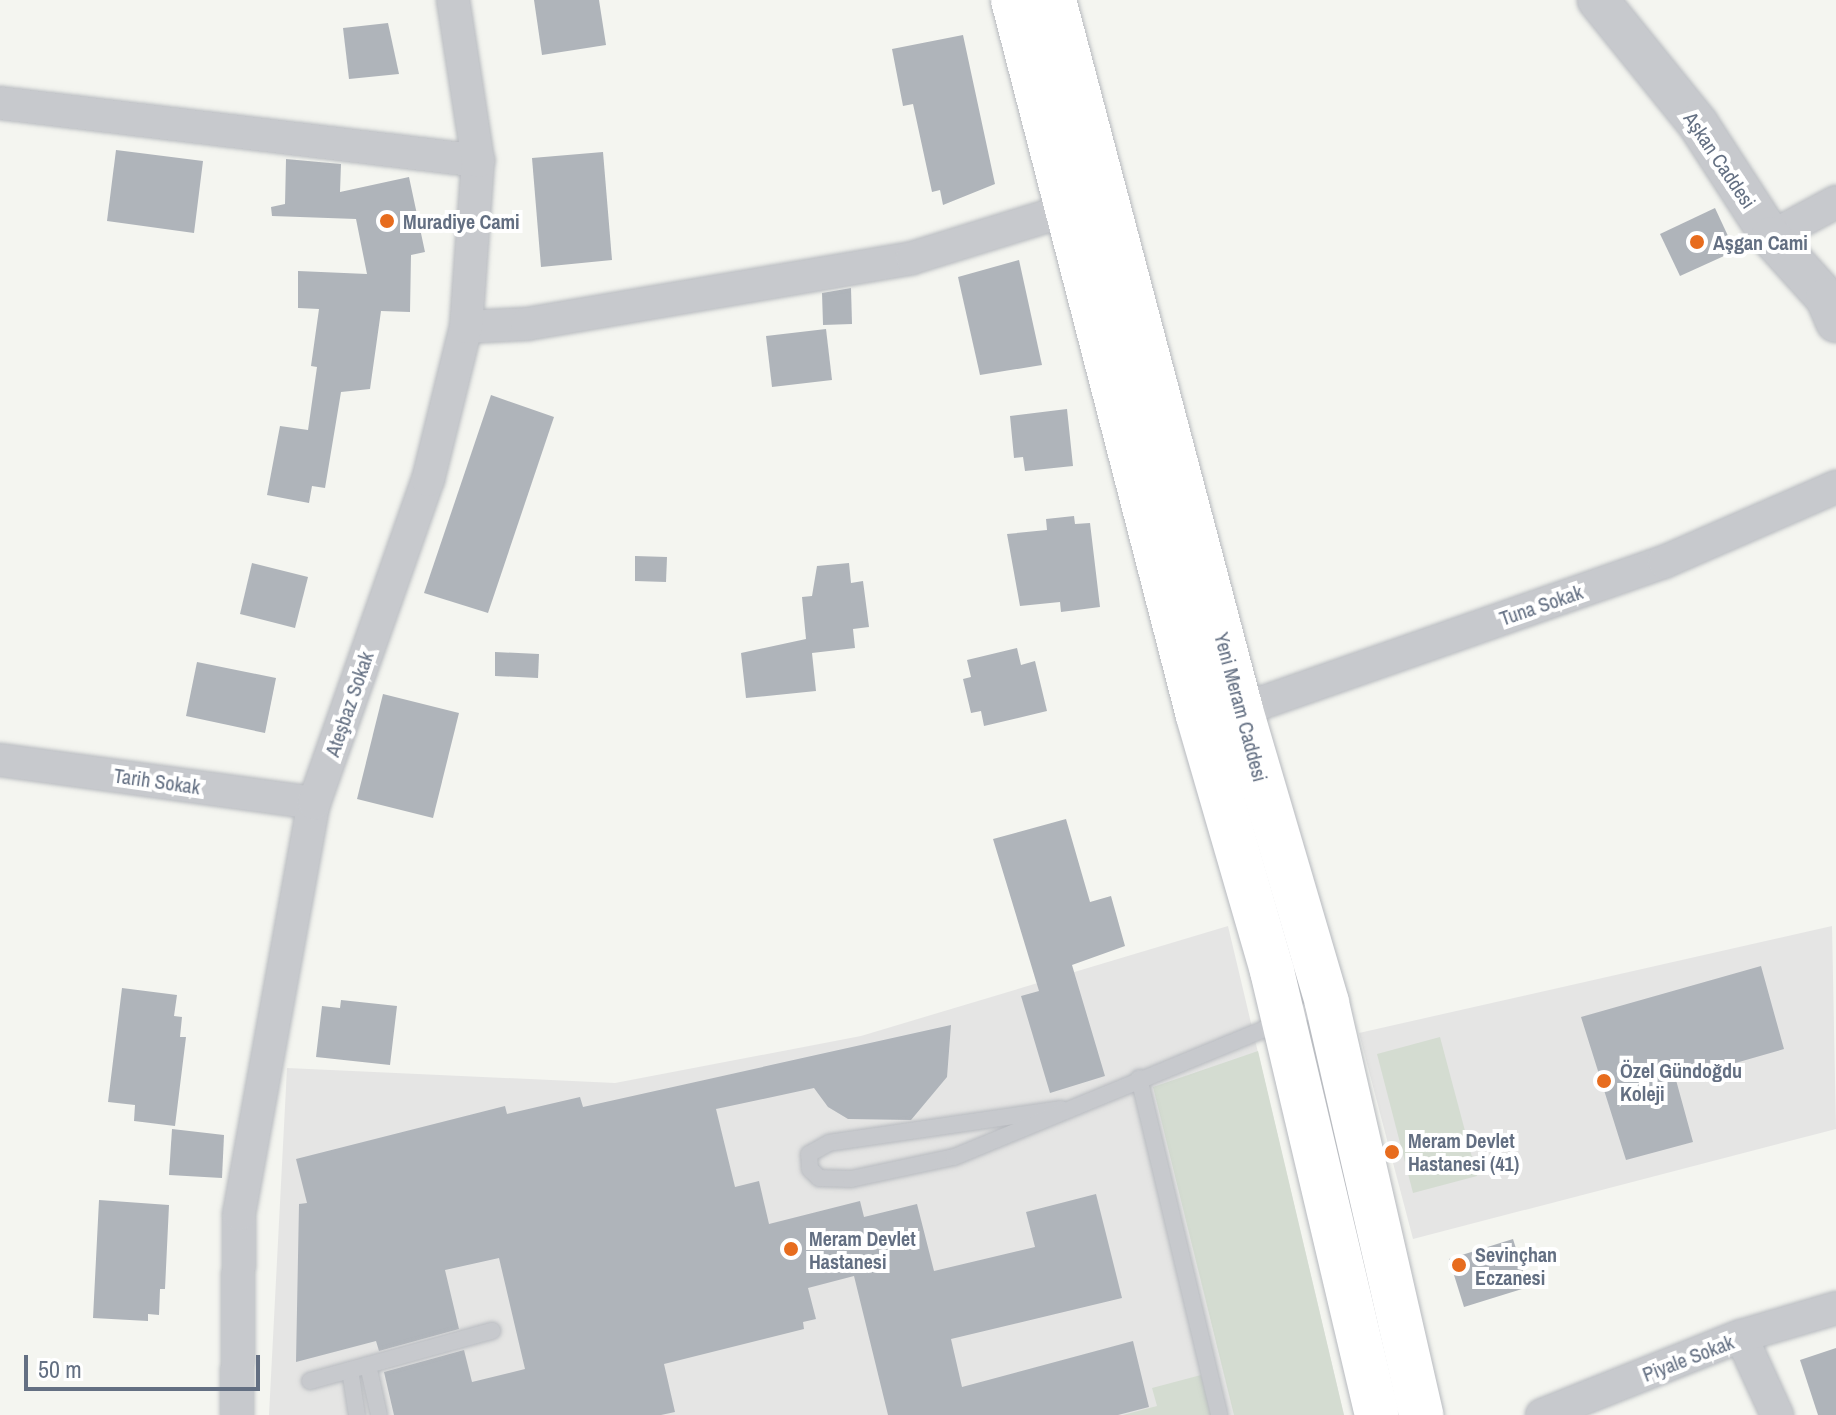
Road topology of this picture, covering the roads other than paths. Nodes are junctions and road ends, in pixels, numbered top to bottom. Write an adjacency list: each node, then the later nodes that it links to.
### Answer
1 (453, 0): 6 (street, Ateşbaz Sokak)
2 (1013, 0): 8 (main road)
3 (1054, 0): 13 (main road, Yeni Meram Caddesi)
4 (1598, 0): 9 (street, Aşkan Caddesi)
5 (0, 103): 6 (street)
6 (478, 161): 11 (street, Ateşbaz Sokak)
7 (1836, 202): 9 (street)
8 (1070, 209): 11 (street); 17 (main road)
9 (1771, 237): 10 (street, Aşkan Caddesi)
10 (1836, 322)
11 (466, 327): 15 (street, Ateşbaz Sokak)
12 (1836, 487): 13 (street, Tuna Sokak)
13 (1241, 710): 16 (main road, Yeni Meram Caddesi)
14 (0, 760): 15 (street, Tarih Sokak)
15 (314, 803): 26 (street, Ateşbaz Sokak)
16 (1327, 1003): 17 (lane); 31 (main road, Yeni Meram Caddesi)
17 (1282, 1021): 18 (lane); 30 (main road)
18 (1139, 1078): 19 (lane); 29 (lane)
19 (1061, 1109): 19 (lane)
20 (1836, 1308): 22 (street, Piyale Sokak)
21 (492, 1331): 23 (lane)
22 (1741, 1336): 32 (street, Piyale Sokak); 33 (street)
23 (368, 1365): 24 (lane); 28 (lane)
24 (350, 1370): 25 (lane); 27 (lane)
25 (310, 1381)
26 (237, 1415)
27 (357, 1415)
28 (379, 1415)
29 (1219, 1415)
30 (1377, 1415)
31 (1421, 1415)
32 (1542, 1415)
33 (1777, 1415)

